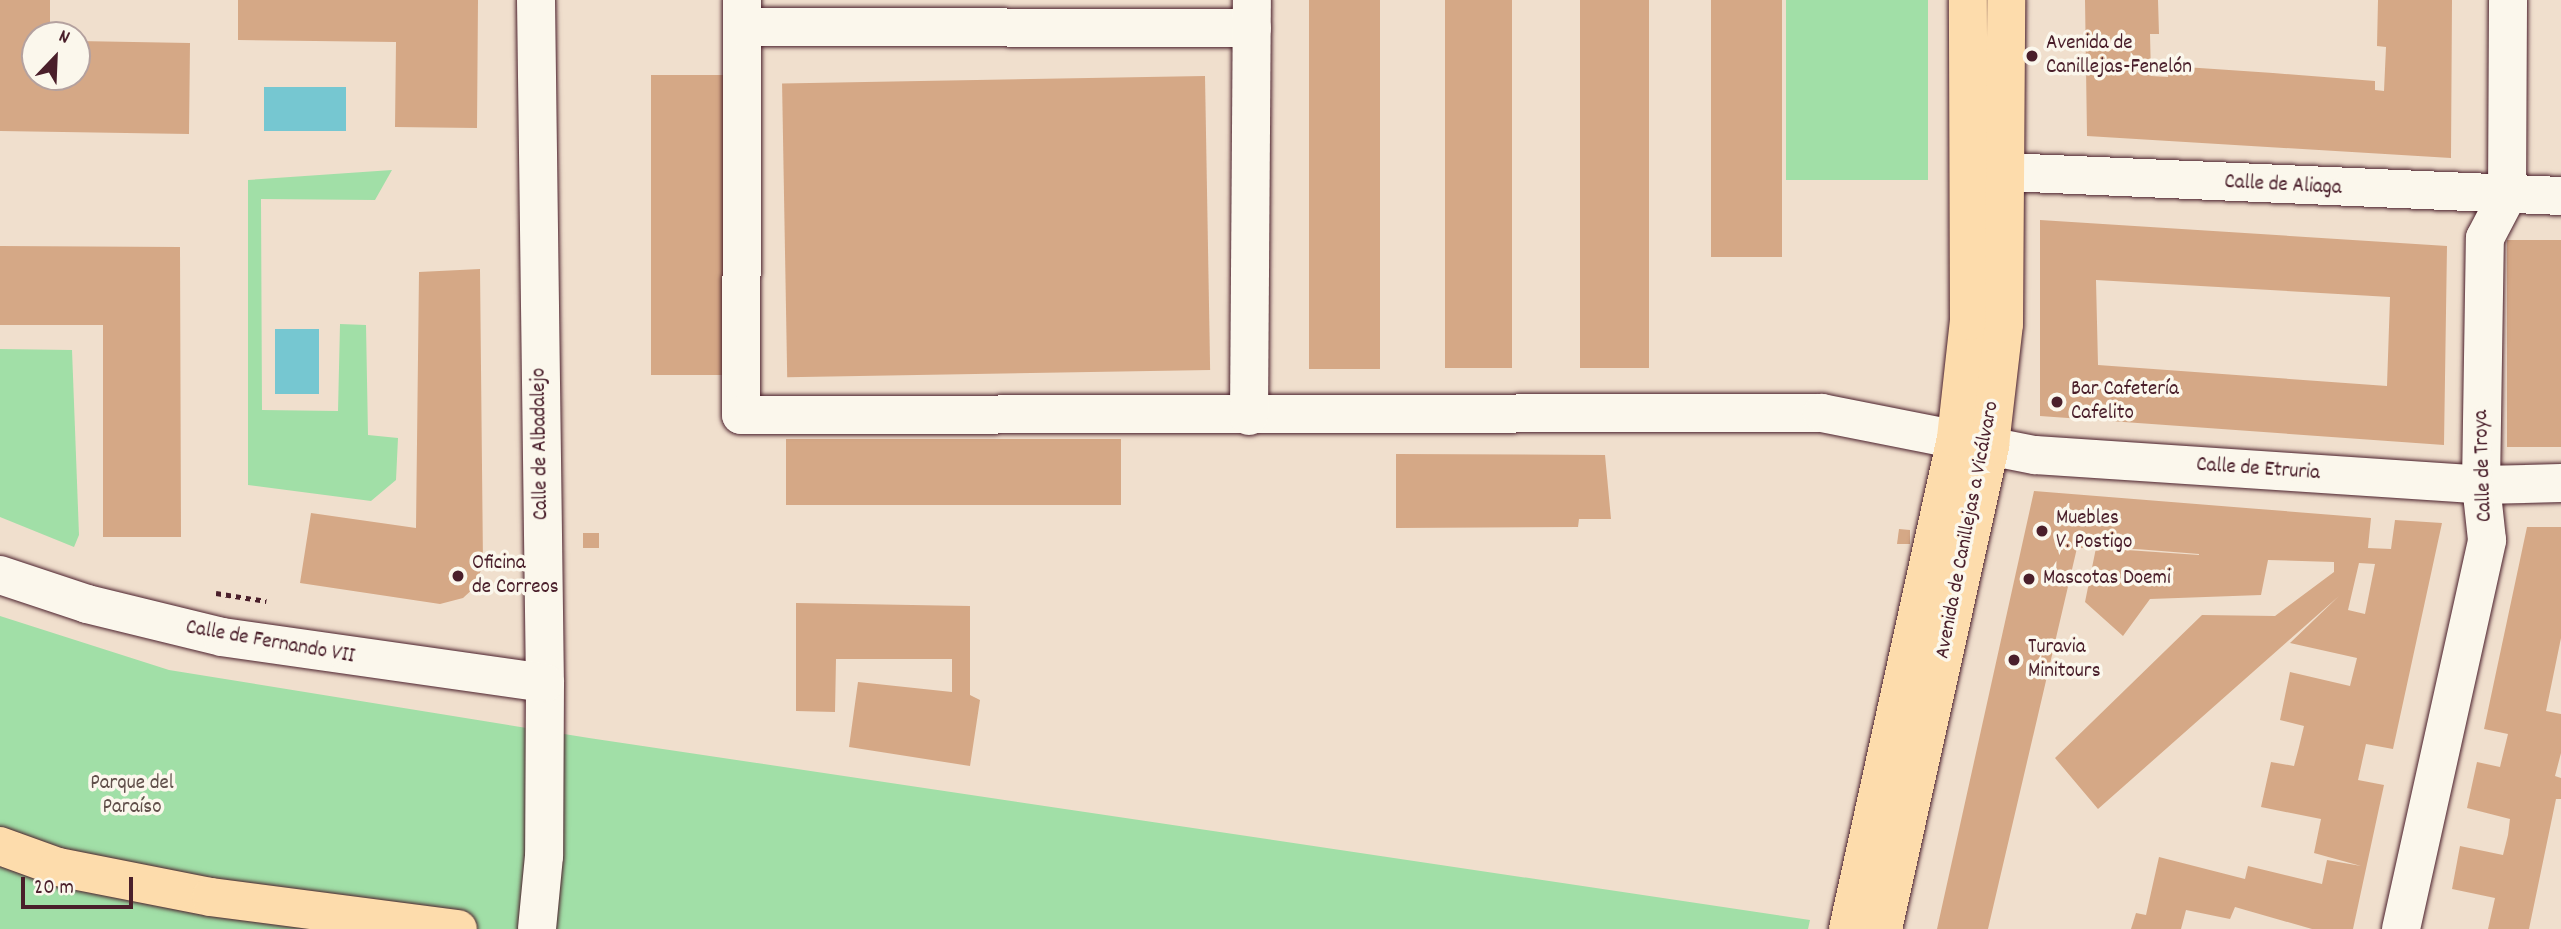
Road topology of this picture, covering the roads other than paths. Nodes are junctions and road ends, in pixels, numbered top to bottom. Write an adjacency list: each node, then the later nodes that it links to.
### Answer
1 (536, 0): 15 (street, Calle de Albadalejo)
2 (1968, 0): 11 (main road, Avenida de Canillejas a Vicálvaro)
3 (2006, 0): 7 (main road, Avenida de Canillejas a Vicálvaro)
4 (2508, 0): 9 (street, Calle de Troya)
5 (742, 13): 6 (street); 10 (street, Calle de Etruria)
6 (1252, 14): 10 (street)
7 (2005, 172): 9 (street, Calle de Aliaga); 11 (main road, Avenida de Canillejas a Vicálvaro)
8 (2561, 195): 9 (street, Calle de Aliaga)
9 (2507, 196): 13 (street, Calle de Troya)
10 (1249, 416): 11 (street, Calle de Etruria)
11 (1973, 441): 13 (street, Calle de Etruria); 19 (main road, Avenida de Canillejas a Vicálvaro); 20 (main road, Avenida de Canillejas a Vicálvaro)
12 (2561, 483): 13 (street, Calle de Etruria)
13 (2481, 485): 21 (street, Calle de Troya)
14 (0, 575): 15 (street, Calle de Fernando VII)
15 (545, 683): 18 (street, Calle de Albadalejo)
16 (0, 846): 17 (main road)
17 (458, 929)
18 (537, 929)
19 (1848, 929)
20 (1883, 929)
21 (2401, 929)

